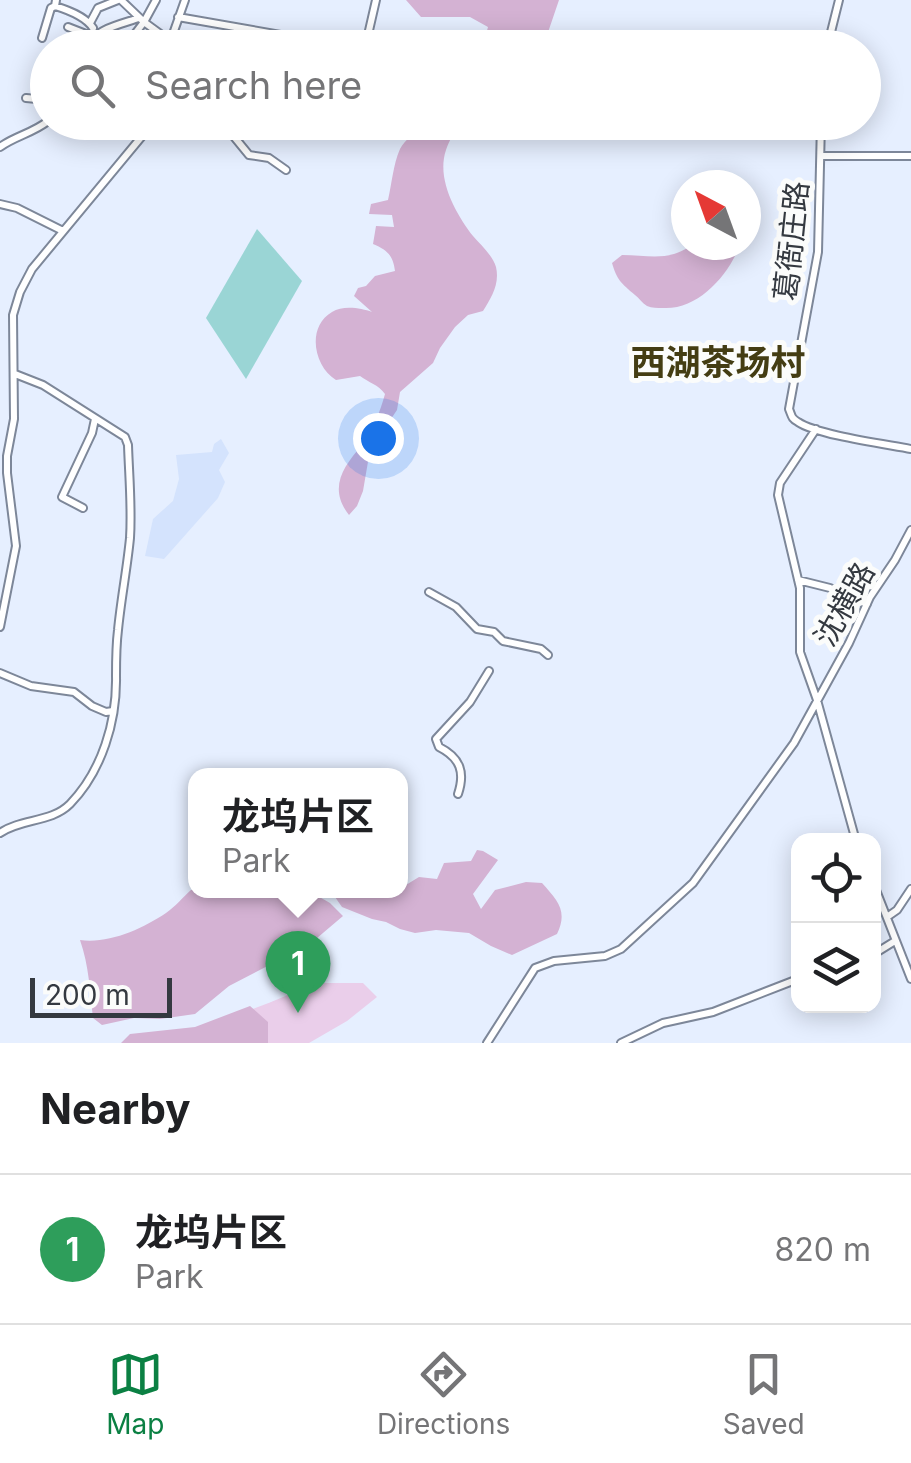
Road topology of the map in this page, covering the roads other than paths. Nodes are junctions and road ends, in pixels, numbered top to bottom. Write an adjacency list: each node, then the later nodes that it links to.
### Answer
1 (119, 0): 8 (street); 10 (street)
2 (156, 0): 8 (street)
3 (185, 0): 7 (street)
4 (376, 0): 16 (street)
5 (839, 0): 17 (street)
6 (56, 3): 10 (street); 11 (street)
7 (178, 17): 14 (street); 15 (street)
8 (142, 20): 10 (street); 12 (street); 13 (street)
9 (68, 27): 10 (street)
10 (91, 29)
11 (44, 30)
12 (136, 30)
13 (153, 30)
14 (174, 30)
15 (252, 30)
16 (370, 30)
17 (832, 30)
18 (26, 98): 19 (street)
19 (30, 98)
20 (30, 131): 24 (street)
21 (139, 140): 29 (street)
22 (237, 140): 27 (street)
23 (821, 140): 25 (street, 葛衙庄路)
24 (0, 147)
25 (821, 156): 26 (street); 32 (street, 葛衙庄路)
26 (911, 156)
27 (286, 170)
28 (0, 204): 29 (street)
29 (63, 231): 30 (street)
30 (15, 374): 31 (street); 39 (street)
31 (95, 419): 34 (street); 44 (street)
32 (816, 429): 33 (street); 36 (street)
33 (911, 449)
34 (83, 508)
35 (911, 530): 38 (street, 沈横路)
36 (798, 580): 38 (street); 43 (street)
37 (428, 592): 40 (street)
38 (867, 604): 43 (street, 沈横路)
39 (0, 627)
40 (548, 655)
41 (488, 671): 45 (street)
42 (0, 672): 44 (street)
43 (817, 700): 47 (street); 55 (street, 沈横路)
44 (113, 711): 46 (street)
45 (458, 794)
46 (0, 832)
47 (854, 833)
48 (911, 890): 50 (street)
49 (881, 903): 50 (street)
50 (887, 917): 51 (street)
51 (895, 941): 52 (street); 53 (street)
52 (881, 950)
53 (911, 979)
54 (791, 982): 56 (street)
55 (487, 1043)
56 (622, 1043)

